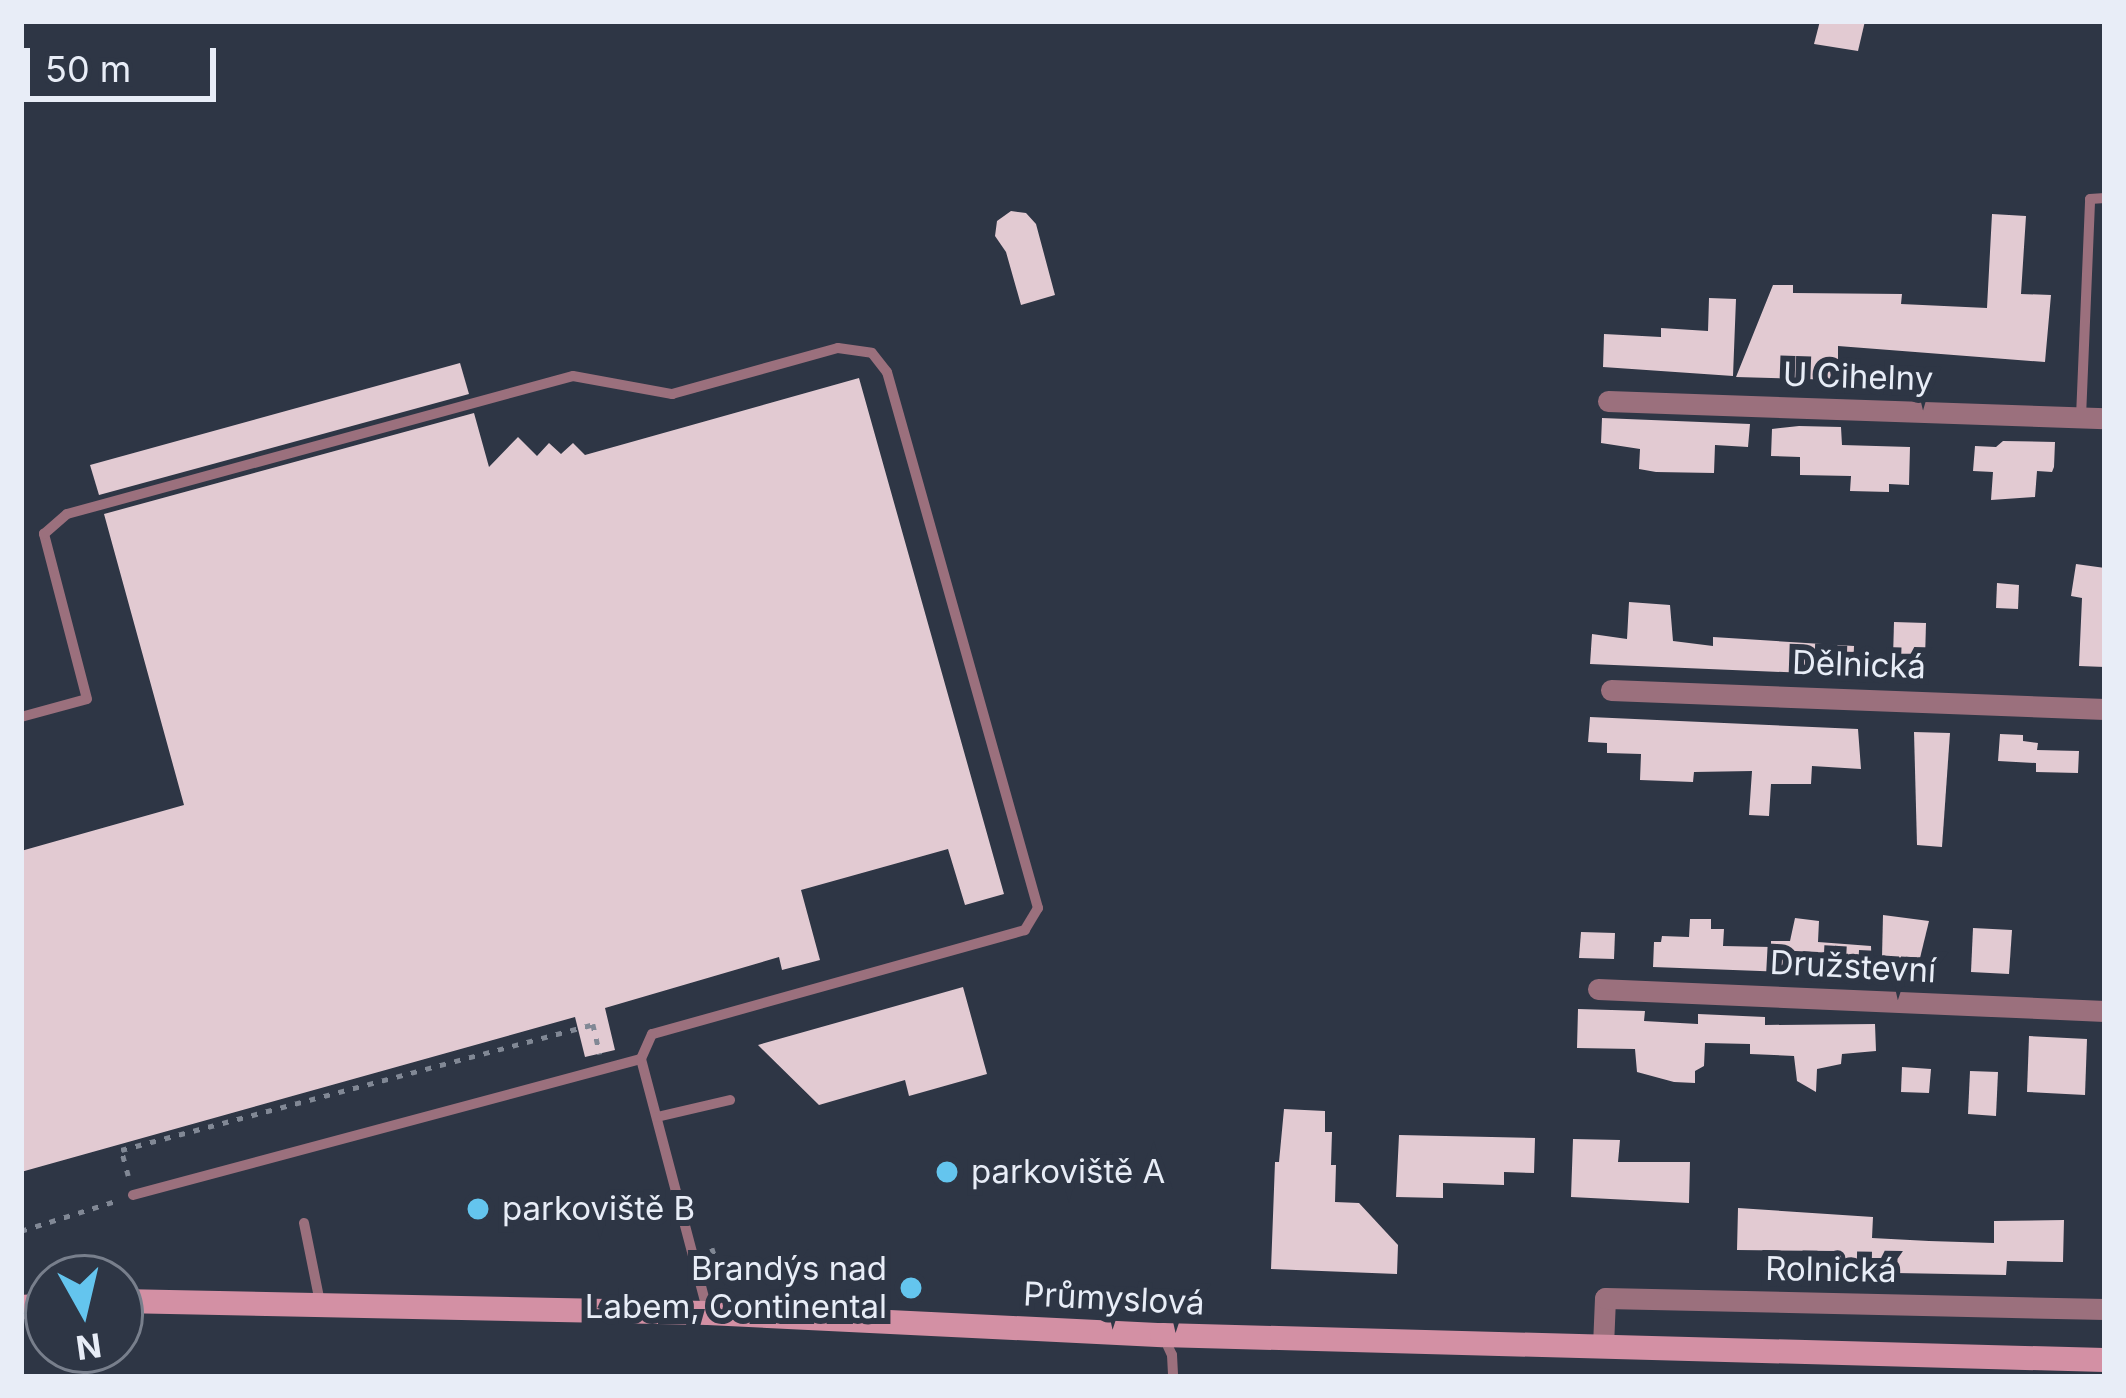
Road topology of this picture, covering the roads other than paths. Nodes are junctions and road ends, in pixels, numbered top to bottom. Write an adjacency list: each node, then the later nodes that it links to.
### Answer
1 (2105, 198): 3 (lane)
2 (1608, 401): 3 (street, U Cihelny)
3 (2081, 417): 4 (street, U Cihelny)
4 (2105, 418)
5 (1611, 690): 6 (street, Dělnická)
6 (2105, 709)
7 (21, 716): 10 (lane)
8 (1598, 989): 9 (street, Družstevní)
9 (2105, 1011)
10 (641, 1059): 12 (lane); 13 (lane)
11 (730, 1100): 12 (lane)
12 (657, 1118): 18 (lane)
13 (133, 1196)
14 (304, 1223): 16 (lane)
15 (144, 1301): 16 (main road, Průmyslová)
16 (320, 1304): 18 (main road, Průmyslová)
17 (2105, 1309): 20 (street, Rolnická)
18 (708, 1313): 19 (main road, Průmyslová)
19 (1162, 1335): 20 (main road, Průmyslová); 22 (lane)
20 (1603, 1346): 21 (main road, Průmyslová)
21 (2105, 1360)
22 (1173, 1377)

